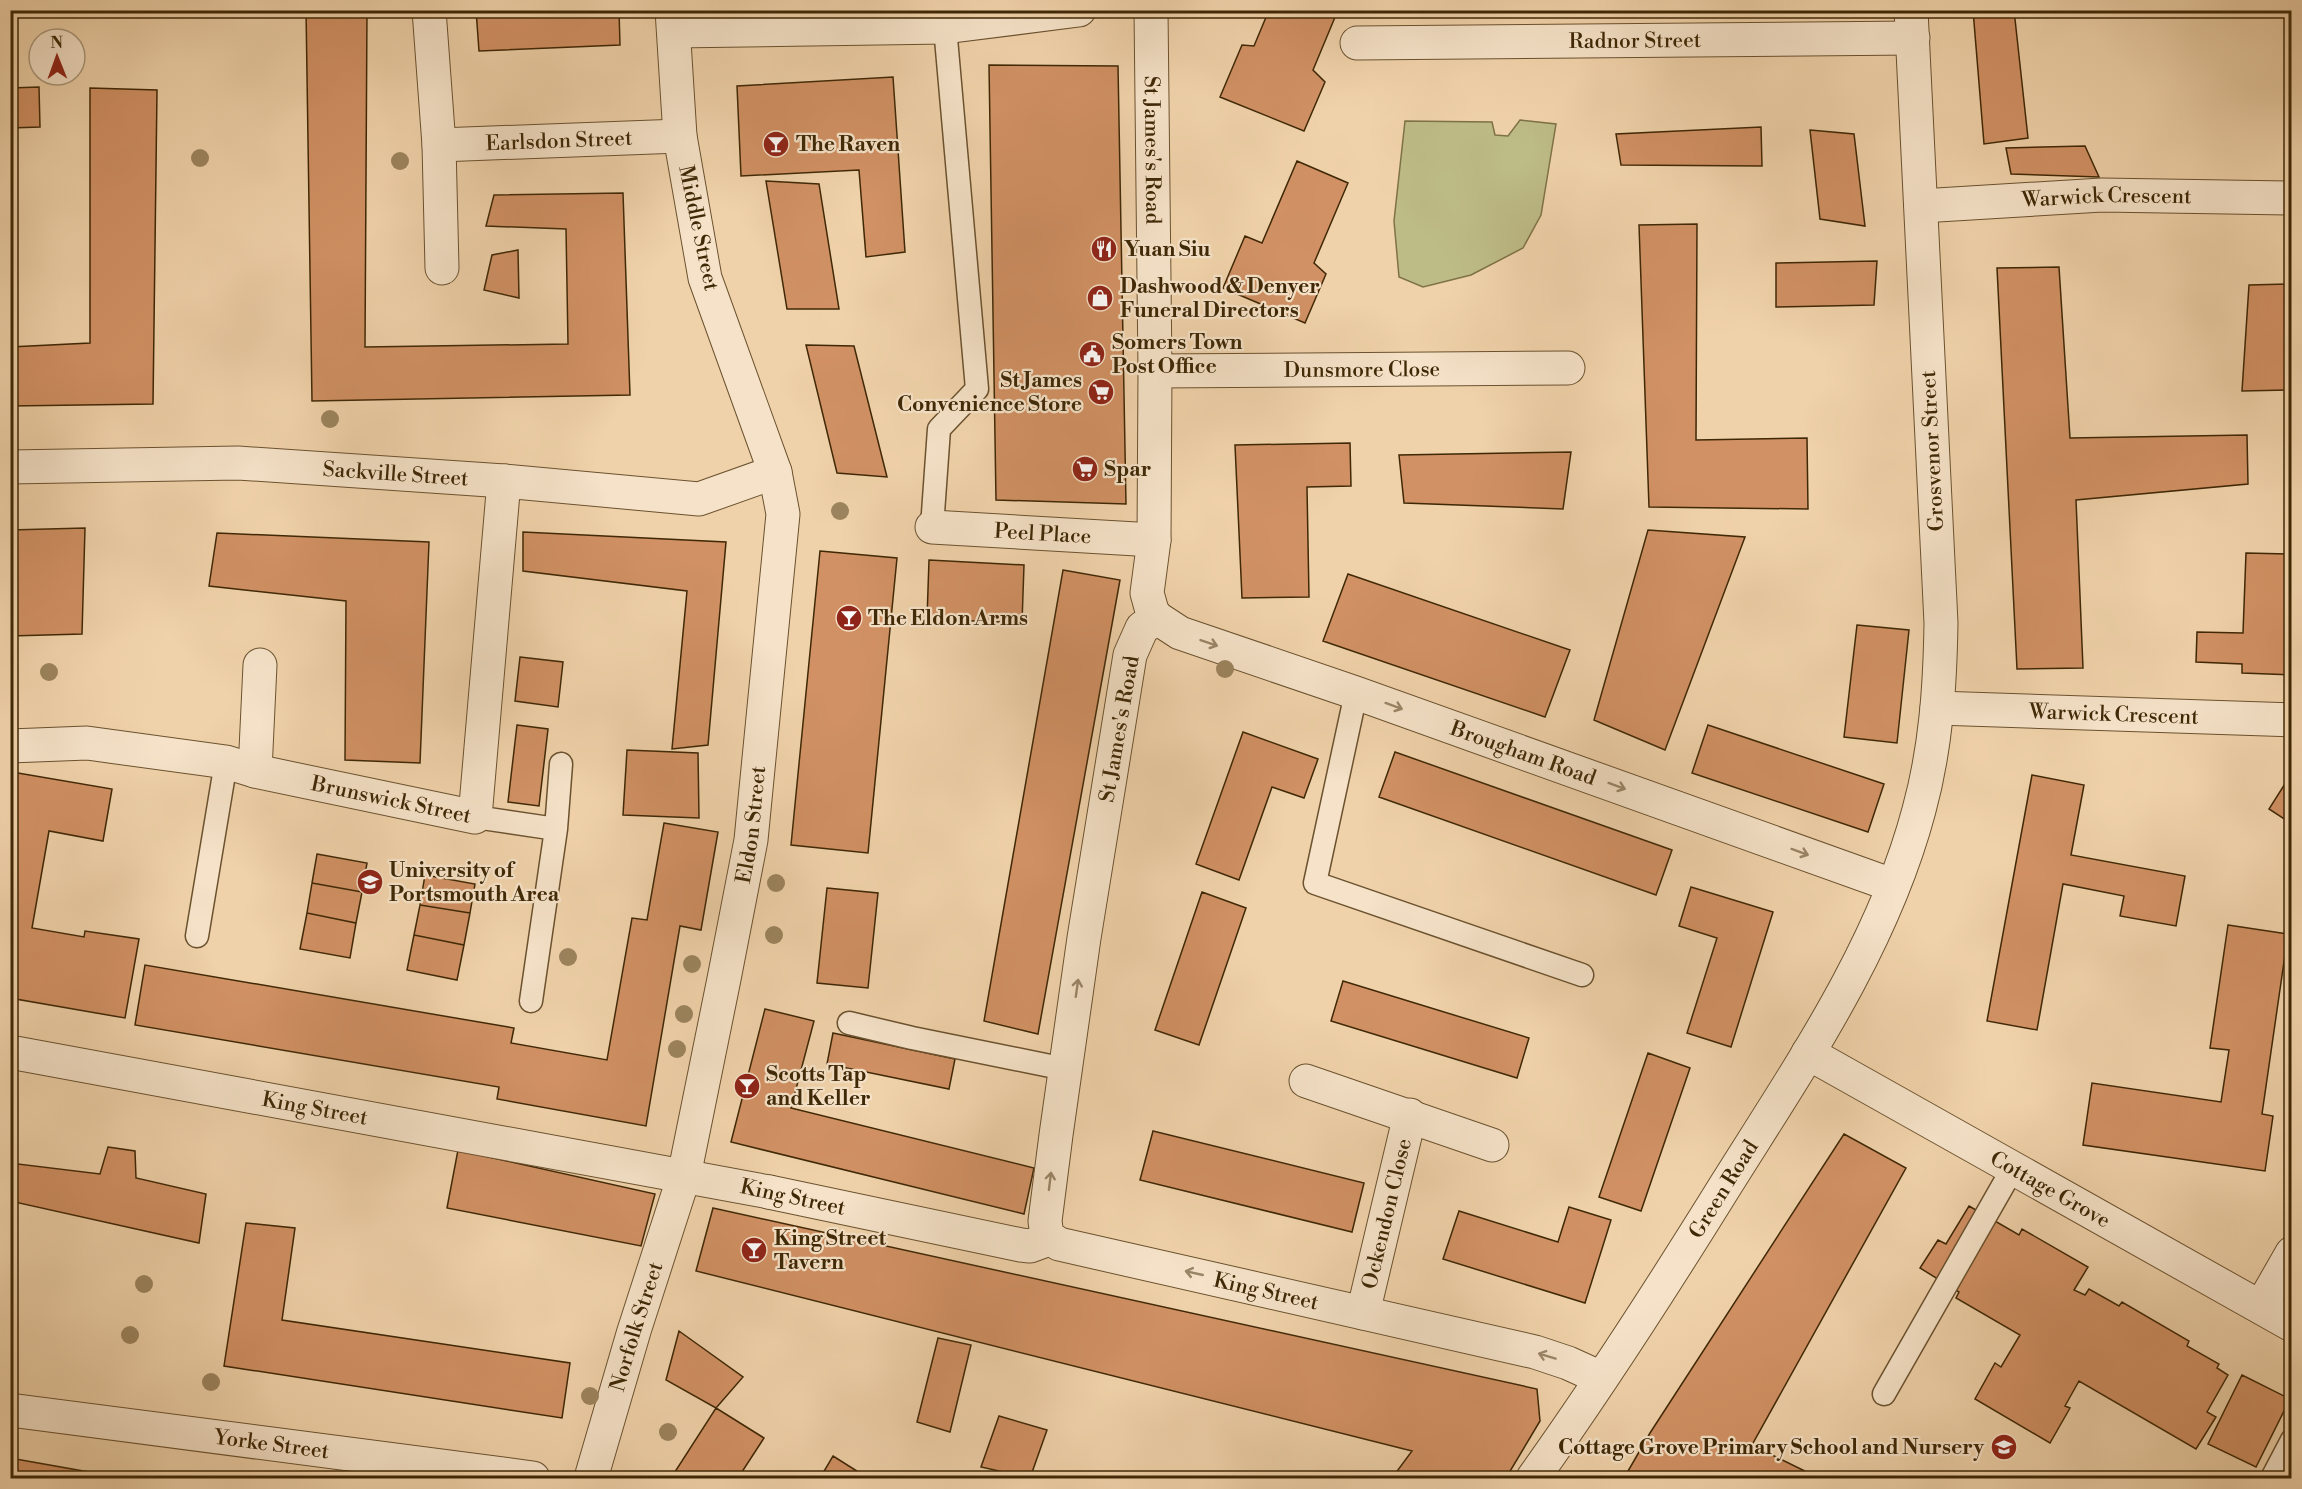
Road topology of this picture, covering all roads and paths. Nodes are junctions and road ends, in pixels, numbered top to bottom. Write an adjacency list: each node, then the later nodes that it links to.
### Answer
1 (429, 10): 9 (street)
2 (1079, 10): 6 (street)
3 (1151, 10): 14 (street, St James's Road)
4 (673, 21): 6 (street); 8 (street, Middle Street)
5 (1912, 24): 7 (street, Radnor Street); 11 (street, Grosvenor Street)
6 (945, 27): 18 (lane)
7 (1357, 43)
8 (680, 136): 9 (street, Earlsdon Street); 16 (street, Middle Street)
9 (439, 145): 12 (street)
10 (2292, 198): 11 (street, Warwick Crescent)
11 (1921, 206): 23 (street, Grosvenor Street)
12 (442, 268)
13 (1568, 368): 14 (street, Dunsmore Close)
14 (1155, 371): 19 (street, St James's Road)
15 (10, 467): 17 (street, Sackville Street)
16 (775, 472): 17 (street, Sackville Street); 42 (street, Eldon Street)
17 (504, 481): 28 (street, Brunswick Street)
18 (932, 527): 19 (street, Peel Place)
19 (1154, 540): 20 (street, St James's Road)
20 (1157, 618): 22 (street, Brougham Road, one-way to 22); 37 (street, St James's Road, one-way to 20)
21 (260, 665): 27 (street)
22 (1356, 693): 30 (street, Brougham Road, one-way to 30); 32 (lane)
23 (1937, 708): 24 (street, Warwick Crescent); 30 (street, Grosvenor Street)
24 (2292, 720)
25 (10, 746): 27 (street, Brunswick Street)
26 (561, 764): 29 (lane)
27 (241, 766): 28 (street, Brunswick Street); 31 (lane)
28 (475, 817): 29 (lane)
29 (556, 829): 33 (lane)
30 (1892, 885): 36 (street, Green Road)
31 (197, 936)
32 (1582, 975)
33 (531, 1001)
34 (849, 1023): 37 (lane)
35 (10, 1052): 42 (street, King Street)
36 (1808, 1053): 41 (street, Cottage Grove); 48 (street, Green Road)
37 (1065, 1070): 43 (street, St James's Road, one-way to 37)
38 (1305, 1082): 39 (street, Ockendon Close)
39 (1410, 1115): 40 (street, Ockendon Close); 46 (street, Ockendon Close)
40 (1492, 1144)
41 (2013, 1168): 45 (street, Cottage Grove); 49 (lane)
42 (684, 1176): 43 (street, King Street); 54 (street, Norfolk Street)
43 (1049, 1239): 46 (street, King Street, one-way to 43)
44 (2292, 1253): 45 (street)
45 (2261, 1306): 47 (street, Cottage Grove)
46 (1363, 1312): 48 (street, King Street, one-way to 46)
47 (2292, 1325)
48 (1601, 1378): 55 (street, Green Road)
49 (1884, 1394)
50 (10, 1410): 52 (street, Yorke Street)
51 (2292, 1440): 56 (lane)
52 (375, 1469): 53 (street, Yorke Street)
53 (532, 1479)
54 (591, 1479)
55 (1533, 1479)
56 (2272, 1479)

